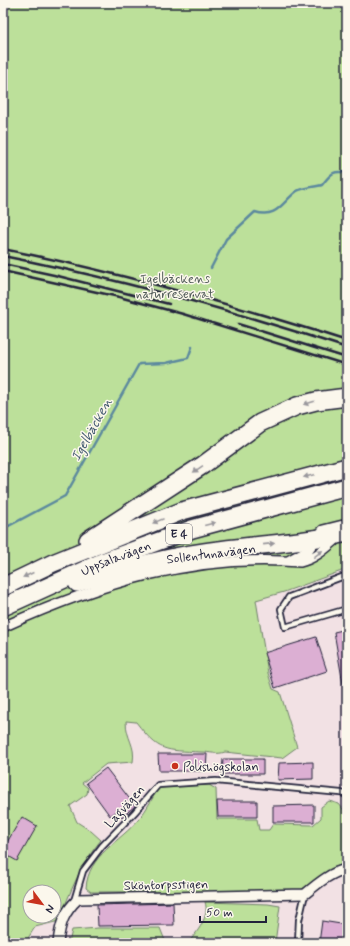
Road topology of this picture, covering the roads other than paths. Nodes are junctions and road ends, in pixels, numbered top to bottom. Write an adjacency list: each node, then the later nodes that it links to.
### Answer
1 (347, 397): 7 (highway, one-way to 7)
2 (347, 467): 7 (highway, Uppsalavägen / E 4, one-way to 7)
3 (347, 487): 10 (highway, Uppsalavägen / E 4, one-way to 3)
4 (345, 529): 5 (highway); 6 (street, Sollentunavägen, one-way to 4)
5 (315, 540): 6 (street); 10 (highway, one-way to 5)
6 (288, 561): 12 (street, Sollentunavägen)
7 (53, 563): 9 (highway, Uppsalavägen / E 4, one-way to 9)
8 (347, 575): 11 (lane)
9 (3, 587)
10 (10, 604)
11 (347, 609)
12 (3, 627)
13 (347, 795): 16 (lane, Lagvägen)
14 (347, 869): 15 (street)
15 (305, 894): 16 (street, Sköntorpsstigen); 18 (lane)
16 (74, 902): 17 (street)
17 (58, 943)
18 (298, 943)

